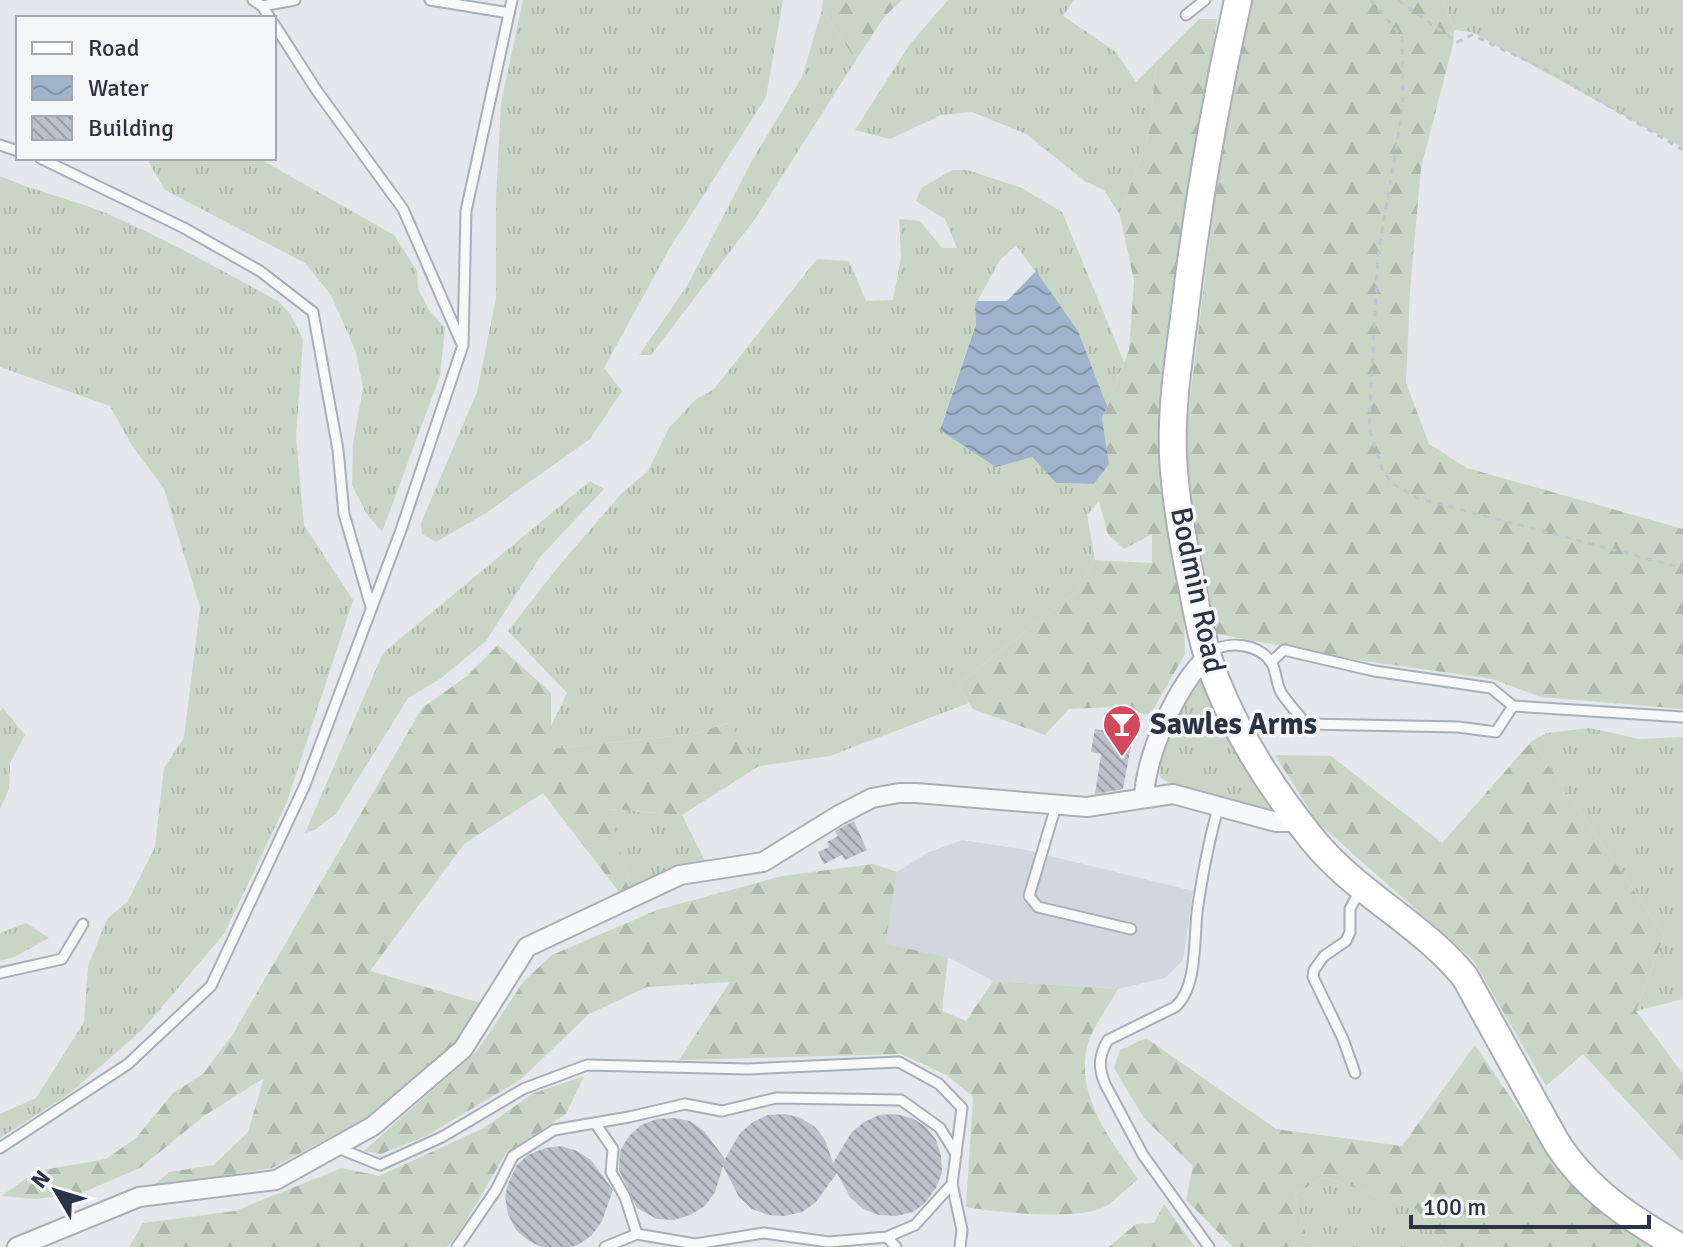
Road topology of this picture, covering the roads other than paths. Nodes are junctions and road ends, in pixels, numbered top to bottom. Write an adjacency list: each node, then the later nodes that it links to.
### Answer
1 (253, 0): 7 (lane)
2 (295, 0): 7 (lane)
3 (430, 0): 8 (lane)
4 (512, 0): 8 (lane)
5 (1205, 0): 9 (lane)
6 (1238, 0): 15 (main road, Bodmin Road)
7 (262, 6): 10 (lane)
8 (509, 13): 13 (lane)
9 (1186, 15)
10 (269, 16)
11 (276, 27): 13 (lane)
12 (44, 160): 14 (lane)
13 (463, 345): 14 (lane)
14 (371, 607): 30 (lane)
15 (1208, 656): 16 (lane); 19 (street); 22 (main road, Bodmin Road)
16 (1271, 662): 17 (lane); 17 (lane)
17 (1513, 706): 18 (lane)
18 (1683, 717)
19 (1144, 796): 20 (street); 21 (street)
20 (1219, 805): 22 (street); 40 (lane)
21 (1056, 806): 25 (lane); 29 (street)
22 (1300, 822): 23 (main road, Bodmin Road)
23 (1361, 888): 27 (lane); 41 (main road, Bodmin Road)
24 (83, 924): 26 (lane)
25 (1131, 929)
26 (0, 973)
27 (1355, 1073)
28 (595, 1123): 31 (lane); 33 (lane); 36 (lane)
29 (335, 1147): 31 (lane); 35 (street)
30 (0, 1148)
31 (956, 1154): 32 (lane)
32 (952, 1184): 34 (lane); 39 (lane)
33 (637, 1234): 34 (lane); 37 (lane)
34 (887, 1237): 38 (lane)
35 (17, 1247)
36 (457, 1247)
37 (605, 1247)
38 (896, 1247)
39 (960, 1247)
40 (1209, 1247)
41 (1680, 1247)

